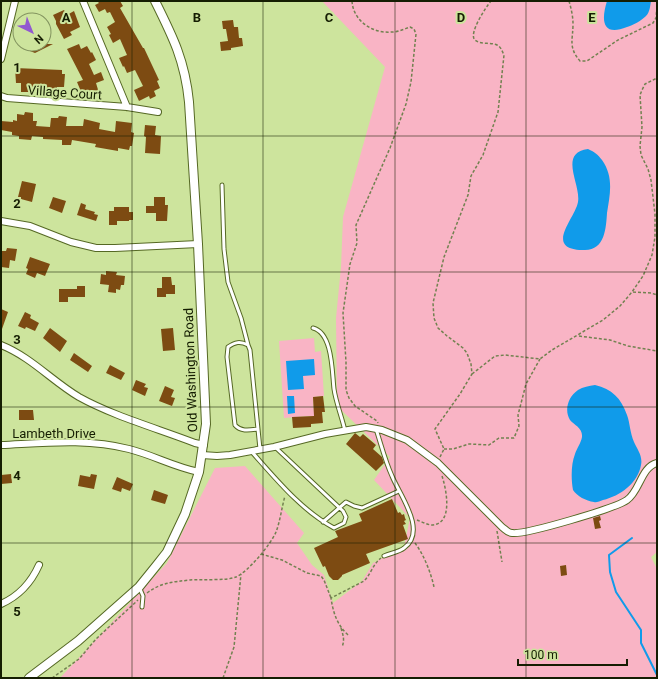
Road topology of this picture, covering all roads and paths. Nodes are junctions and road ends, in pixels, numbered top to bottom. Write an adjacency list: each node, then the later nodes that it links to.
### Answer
1 (15, 1): 8 (street)
2 (83, 1): 11 (street, Village Court)
3 (155, 1): 15 (street, Old Washington Road)
4 (352, 1): 26 (path)
5 (491, 1): 24 (path)
6 (569, 1): 7 (path)
7 (657, 6)
8 (1, 59)
9 (657, 78): 16 (path)
10 (1, 96): 11 (street, Village Court)
11 (127, 107): 12 (street, Village Court)
12 (158, 112)
13 (222, 185): 21 (lane)
14 (1, 221): 15 (street)
15 (198, 244): 29 (street, Old Washington Road)
16 (632, 292): 17 (path); 19 (path)
17 (657, 295)
18 (313, 328): 27 (lane)
19 (578, 336): 22 (path); 23 (path)
20 (1, 345): 29 (street)
21 (248, 345): 25 (lane); 25 (lane)
22 (657, 351)
23 (540, 360): 24 (path); 32 (path)
24 (472, 374): 32 (path)
25 (258, 429): 31 (lane)
26 (379, 430): 27 (street); 35 (street); 40 (lane)
27 (345, 431): 30 (street)
28 (1, 445): 37 (street, Lambeth Drive)
29 (204, 445): 34 (street, Old Washington Road)
30 (274, 447): 31 (street); 41 (lane)
31 (260, 449): 33 (street)
32 (444, 449): 35 (path)
33 (252, 451): 34 (street); 39 (lane)
34 (202, 455): 37 (street, Old Washington Road)
35 (438, 463): 43 (street)
36 (657, 463): 43 (street)
37 (199, 472): 51 (street, Old Washington Road)
38 (442, 476): 42 (path)
39 (286, 490): 44 (lane); 46 (path)
40 (399, 491): 41 (lane); 42 (lane)
41 (339, 507): 44 (lane); 44 (lane)
42 (413, 518): 45 (lane)
43 (496, 521): 48 (path)
44 (323, 522)
45 (411, 538): 47 (lane); 52 (path)
46 (261, 554): 50 (path); 54 (path)
47 (384, 556): 54 (path)
48 (502, 562)
49 (39, 565): 55 (street)
50 (241, 574): 53 (path); 62 (path)
51 (139, 587): 53 (lane); 60 (street, Old Washington Road)
52 (434, 587)
53 (143, 596): 56 (lane); 61 (path)
54 (331, 598): 57 (path)
55 (1, 604)
56 (142, 607)
57 (340, 626): 58 (path); 59 (path)
58 (348, 635)
59 (342, 647)
60 (29, 678)
61 (52, 678)
62 (223, 678)

